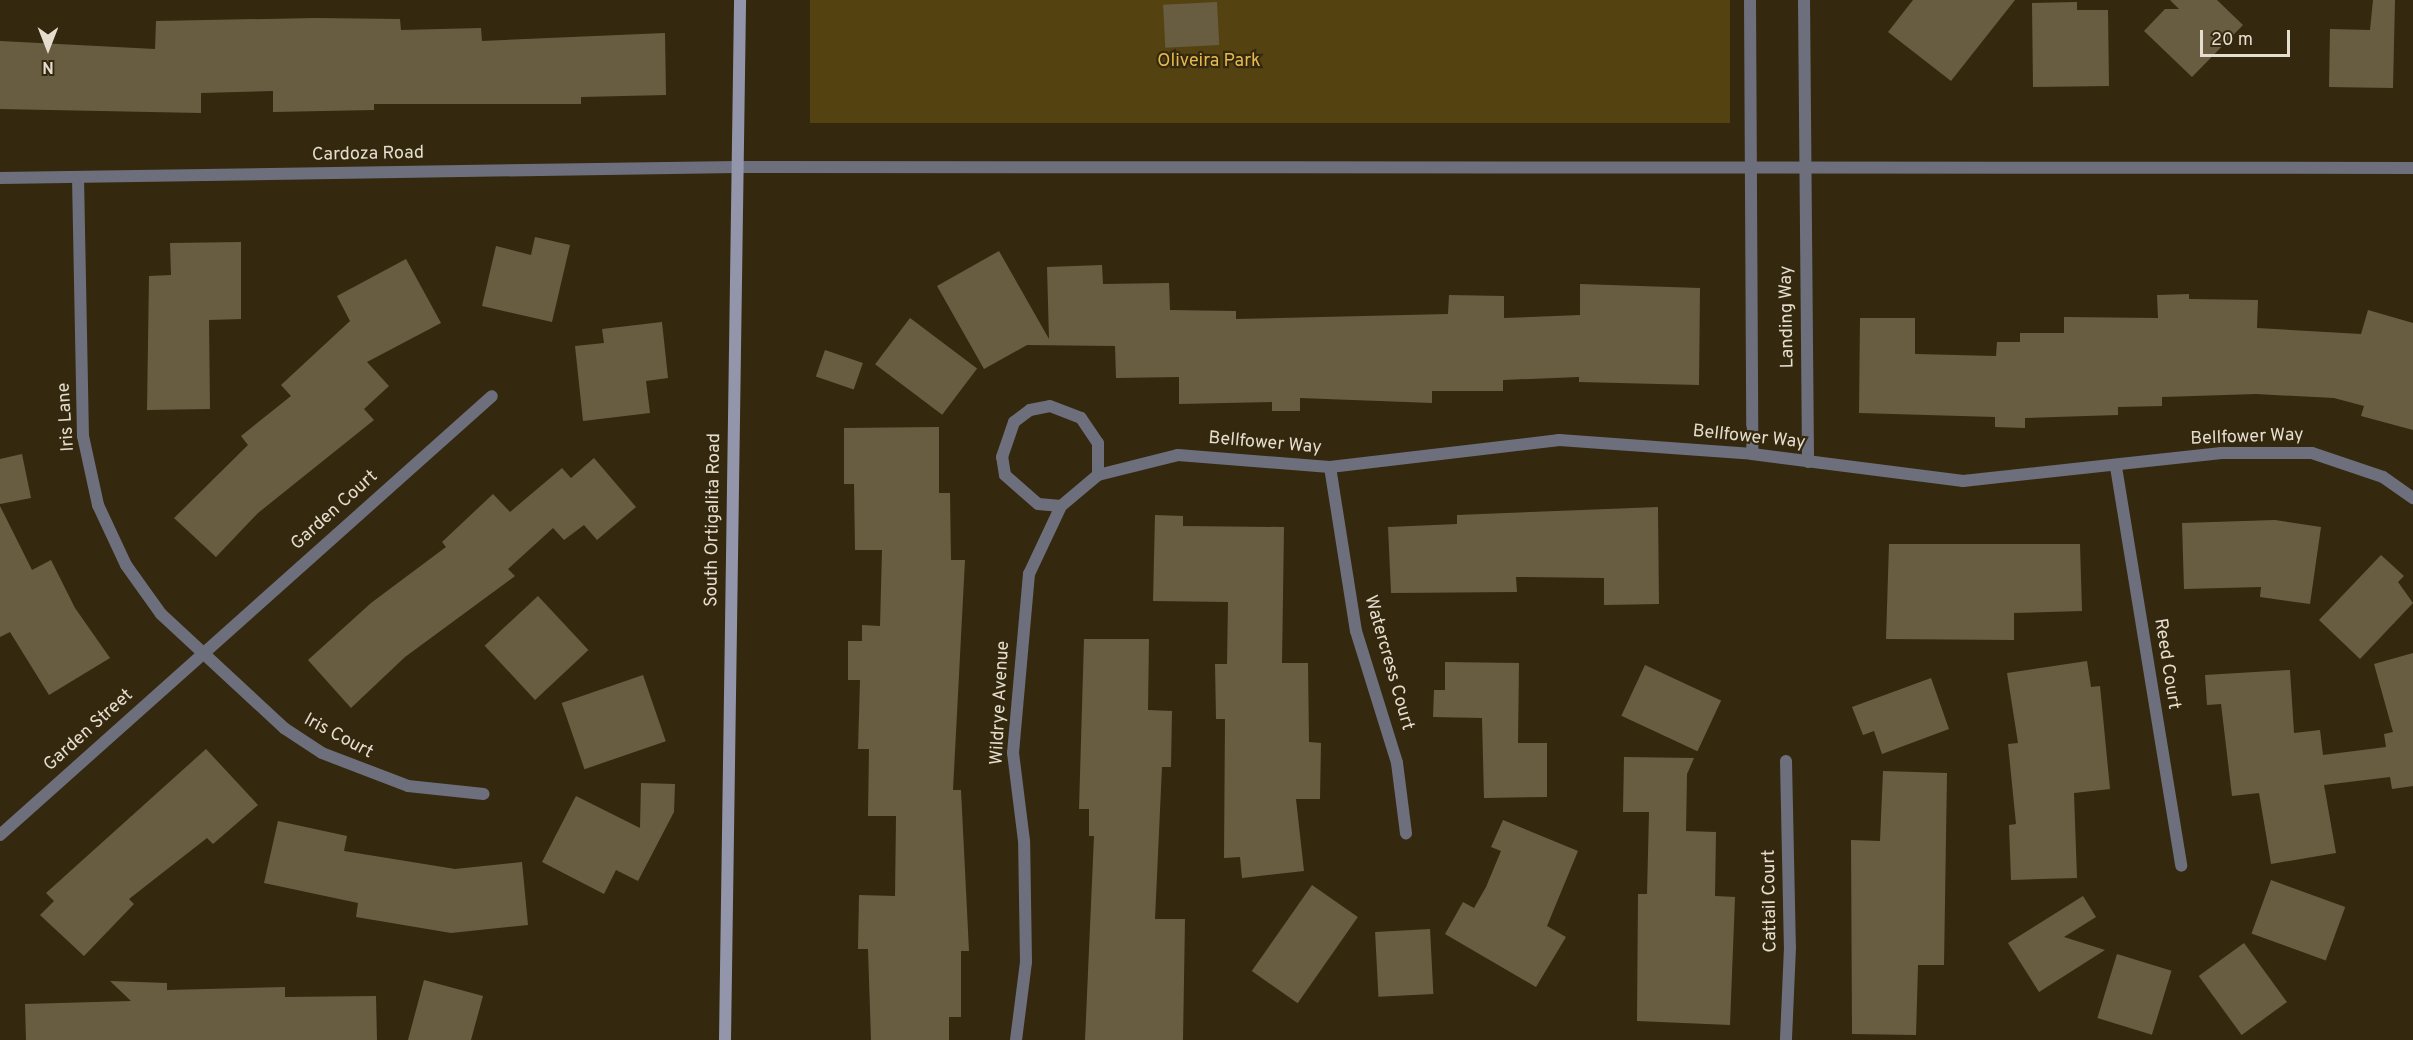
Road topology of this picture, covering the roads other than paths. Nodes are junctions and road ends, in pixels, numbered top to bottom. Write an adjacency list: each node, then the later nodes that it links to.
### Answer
1 (740, 0): 4 (street, South Ortigalita Road)
2 (1750, 0): 6 (street, Landing Way)
3 (1804, 0): 7 (street, Landing Way)
4 (737, 167): 6 (street, Cardoza Road); 8 (street, Cardoza Road); 25 (street, South Ortigalita Road)
5 (2413, 168): 7 (street, Cardoza Road)
6 (1751, 170): 7 (street, Cardoza Road); 11 (street, Landing Way)
7 (1803, 171): 12 (street, Landing Way)
8 (78, 177): 9 (street, Cardoza Road); 19 (street, Iris Lane)
9 (0, 178)
10 (492, 396): 19 (street, Garden Court)
11 (1752, 454): 12 (street, Bellfower Way); 13 (street, Bellfower Way)
12 (1808, 462): 14 (street, Bellfower Way)
13 (1330, 467): 15 (street, Bellfower Way); 22 (street, Watercress Court)
14 (2116, 467): 17 (street, Bellfower Way); 24 (street, Reed Court)
15 (1098, 475): 16 (street, Bellfower Way); 18 (street)
16 (1077, 489): 18 (street, Wildrye Avenue)
17 (2413, 498)
18 (1061, 506): 26 (street, Wildrye Avenue)
19 (203, 653): 21 (street, Iris Court); 23 (street, Garden Street)
20 (1786, 761): 27 (street, Cattail Court)
21 (484, 794)
22 (1406, 833)
23 (0, 835)
24 (2181, 866)
25 (725, 1040)
26 (1016, 1040)
27 (1786, 1040)

